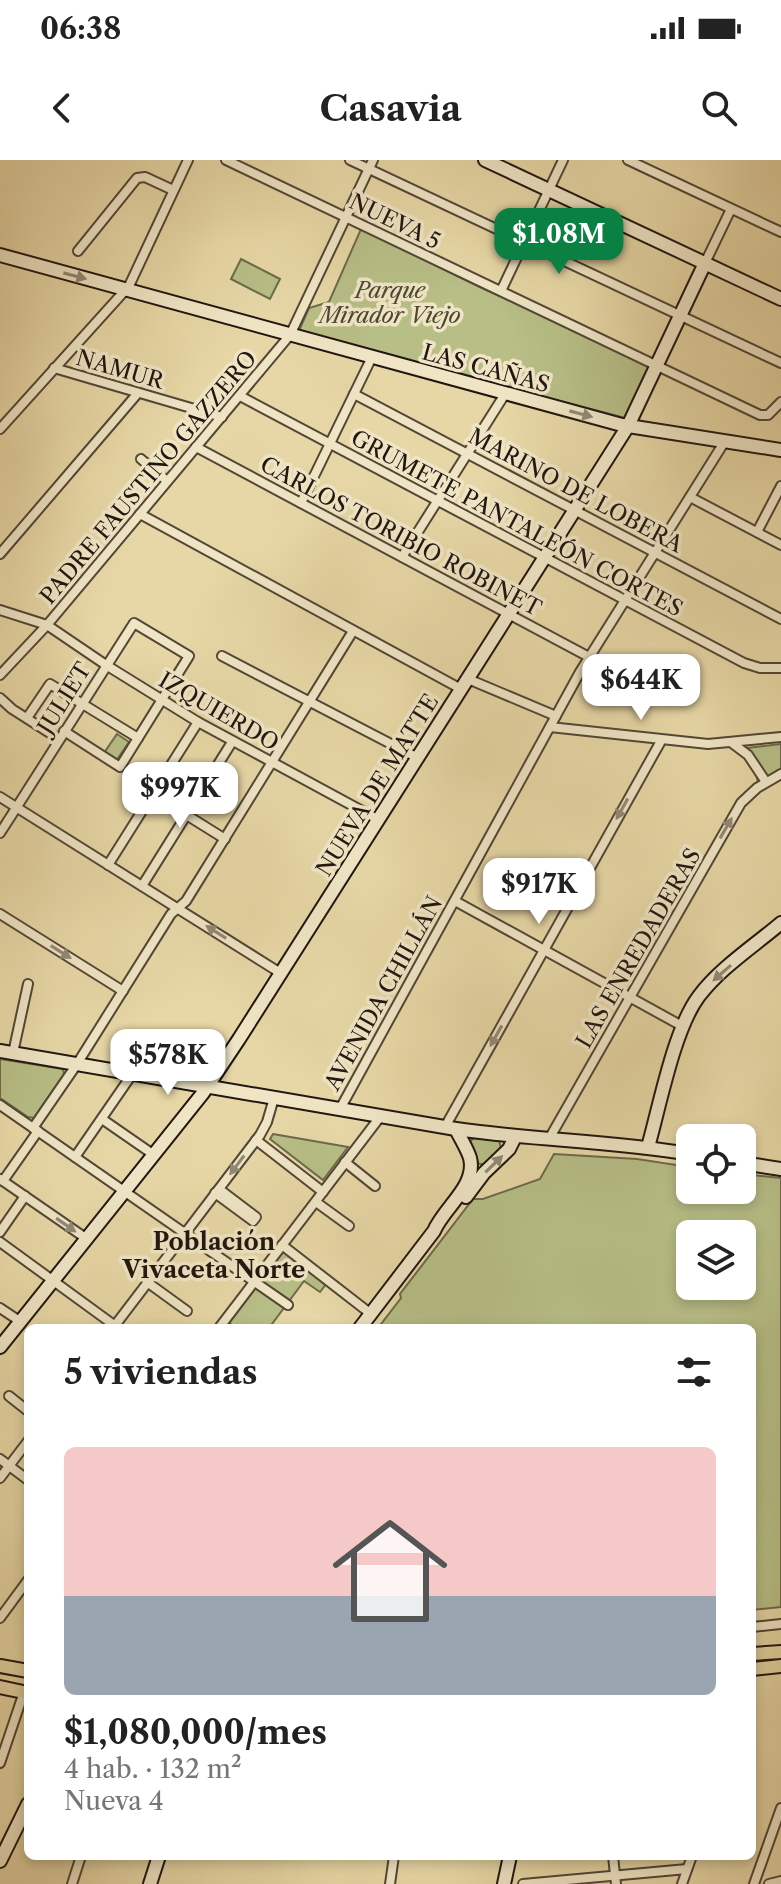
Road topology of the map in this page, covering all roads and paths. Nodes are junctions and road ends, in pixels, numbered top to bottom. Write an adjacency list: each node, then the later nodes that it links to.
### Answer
1 (188, 160): 8 (street)
2 (226, 160): 11 (street, NUEVA 5)
3 (350, 160): 7 (street)
4 (485, 160): 9 (street)
5 (563, 160): 9 (street)
6 (628, 160): 10 (street)
7 (371, 164): 11 (street, PADRE FAUSTINO GAZZERO); 13 (street)
8 (173, 190): 14 (street); 17 (street)
9 (549, 190): 13 (street); 16 (street)
10 (731, 209): 12 (street); 16 (street, NUEVA DE MATTE)
11 (346, 217): 18 (street, NUEVA 5); 21 (street, PADRE FAUSTINO GAZZERO)
12 (781, 232)
13 (524, 242): 18 (street); 20 (street)
14 (78, 251)
15 (0, 255): 17 (street, LAS CAÑAS, one-way to 17)
16 (705, 263): 19 (street); 20 (street, NUEVA DE MATTE)
17 (125, 289): 21 (street, LAS CAÑAS); 25 (street)
18 (501, 291): 24 (street, NUEVA 5)
19 (781, 299)
20 (681, 316): 23 (street); 24 (street, NUEVA DE MATTE)
21 (290, 335): 22 (street, LAS CAÑAS); 29 (street, PADRE FAUSTINO GAZZERO)
22 (372, 357): 27 (street); 28 (street, LAS CAÑAS)
23 (781, 363)
24 (657, 366): 30 (street, NUEVA 5); 32 (street, NUEVA DE MATTE)
25 (54, 368): 26 (street, NAMUR); 33 (street)
26 (138, 393): 31 (street, NAMUR); 50 (street)
27 (354, 394): 35 (street); 38 (street, MARINO DE LOBERA)
28 (505, 394): 32 (street, LAS CAÑAS, one-way to 32); 38 (street)
29 (240, 396): 31 (street, PADRE FAUSTINO GAZZERO); 35 (street, GRUMETE PANTALEÓN CORTES)
30 (781, 402)
31 (222, 417): 36 (street, PADRE FAUSTINO GAZZERO)
32 (628, 426): 34 (street, LAS CAÑAS); 45 (street, NUEVA DE MATTE)
33 (0, 429)
34 (725, 441): 37 (street, LAS CAÑAS); 42 (street, AVENIDA CHILLÁN)
35 (330, 444): 43 (street, GRUMETE PANTALEÓN CORTES); 44 (street)
36 (196, 447): 40 (street, PADRE FAUSTINO GAZZERO); 44 (street, CARLOS TORIBIO ROBINET)
37 (781, 450)
38 (468, 454): 43 (street); 45 (street, MARINO DE LOBERA)
39 (141, 459): 40 (street)
40 (167, 481): 46 (street, PADRE FAUSTINO GAZZERO)
41 (781, 486): 47 (street)
42 (690, 497): 47 (street); 49 (street, AVENIDA CHILLÁN)
43 (438, 501): 51 (street); 52 (street, GRUMETE PANTALEÓN CORTES)
44 (301, 503): 51 (street, CARLOS TORIBIO ROBINET)
45 (575, 510): 49 (street, MARINO DE LOBERA); 52 (street, NUEVA DE MATTE)
46 (140, 514): 57 (street, PADRE FAUSTINO GAZZERO); 58 (street)
47 (757, 532): 48 (street)
48 (781, 545)
49 (655, 552): 53 (street, AVENIDA CHILLÁN); 56 (street, MARINO DE LOBERA)
50 (0, 554)
51 (402, 557): 55 (street, CARLOS TORIBIO ROBINET)
52 (545, 557): 53 (street, GRUMETE PANTALEÓN CORTES); 55 (street, NUEVA DE MATTE)
53 (625, 600): 60 (street, AVENIDA CHILLÁN); 62 (street, GRUMETE PANTALEÓN CORTES)
54 (0, 610): 57 (street, IZQUIERDO)
55 (509, 614): 60 (street, CARLOS TORIBIO ROBINET); 64 (street, NUEVA DE MATTE)
56 (781, 619)
57 (47, 625): 61 (street, IZQUIERDO); 63 (street, PADRE FAUSTINO GAZZERO)
58 (353, 631): 64 (street); 67 (street)
59 (222, 656): 67 (street)
60 (589, 657): 69 (street, AVENIDA CHILLÁN)
61 (106, 665): 66 (street, IZQUIERDO); 66 (street, JULIET); 68 (street, JULIET)
62 (781, 668)
63 (0, 675)
64 (464, 684): 69 (street); 79 (street, NUEVA DE MATTE)
65 (0, 698): 70 (street)
66 (162, 701): 71 (street, IZQUIERDO); 75 (street)
67 (310, 701): 79 (street); 80 (street)
68 (82, 703): 70 (street); 73 (street, JULIET); 75 (street)
69 (556, 716): 72 (street, AVENIDA CHILLÁN)
70 (27, 718): 73 (street)
71 (198, 722): 77 (street, IZQUIERDO); 83 (street)
72 (550, 727): 76 (street); 92 (street, AVENIDA CHILLÁN)
73 (62, 735): 75 (street); 85 (street, JULIET)
74 (781, 737): 78 (street)
75 (138, 738)
76 (661, 741): 78 (street); 96 (street, one-way to 96)
77 (232, 742): 80 (street, IZQUIERDO); 86 (street)
78 (732, 743): 82 (street)
79 (418, 758): 87 (street, NUEVA DE MATTE)
80 (272, 763): 87 (street, IZQUIERDO); 89 (street)
81 (781, 774): 82 (street, LAS ENREDADERAS)
82 (766, 782): 100 (street, LAS ENREDADERAS, one-way to 82)
83 (153, 794): 86 (street); 90 (street)
84 (0, 797): 85 (street)
85 (16, 807): 88 (street, JULIET); 90 (street)
86 (186, 815): 89 (street); 91 (street)
87 (379, 820): 97 (street, NUEVA DE MATTE)
88 (0, 833)
89 (225, 839): 93 (street)
90 (108, 865): 91 (street)
91 (142, 886): 93 (street)
92 (455, 901): 96 (street); 108 (street, AVENIDA CHILLÁN)
93 (178, 908): 97 (street, one-way to 93); 99 (street)
94 (0, 914): 99 (street, one-way to 99)
95 (781, 923): 101 (street, one-way to 101)
96 (544, 950): 100 (street); 111 (street, one-way to 111)
97 (282, 974): 105 (street, NUEVA DE MATTE)
98 (28, 984): 102 (street)
99 (123, 991): 103 (street)
100 (630, 998): 101 (street); 114 (street, LAS ENREDADERAS)
101 (682, 1026): 116 (street)
102 (7, 1052): 103 (street)
103 (77, 1064): 104 (street); 112 (street)
104 (133, 1073): 105 (street); 110 (street)
105 (208, 1086): 106 (street); 118 (street, NUEVA DE MATTE)
106 (274, 1098): 108 (street); 115 (street)
107 (0, 1105): 112 (street)
108 (340, 1109): 109 (street)
109 (380, 1117): 111 (street); 120 (street)
110 (102, 1119): 118 (street); 119 (street)
111 (450, 1128): 113 (street); 132 (street)
112 (36, 1130): 119 (street); 123 (street)
113 (515, 1137): 114 (street); 132 (street, one-way to 113)
114 (549, 1139): 116 (street)
115 (256, 1140): 126 (street, one-way to 126); 127 (street)
116 (648, 1147): 117 (street)
117 (676, 1152)
118 (154, 1155): 125 (street, NUEVA DE MATTE)
119 (75, 1157): 125 (street)
120 (345, 1162): 124 (street); 127 (street)
121 (756, 1165): 122 (street)
122 (781, 1169)
123 (2, 1180): 128 (street)
124 (375, 1186)
125 (125, 1191): 134 (street); 135 (street, NUEVA DE MATTE)
126 (217, 1191): 130 (street); 134 (street)
127 (323, 1192): 129 (street)
128 (25, 1196): 133 (street); 135 (street, one-way to 135)
129 (316, 1202): 131 (street); 137 (street)
130 (238, 1206)
131 (349, 1226)
132 (434, 1231): 144 (street)
133 (0, 1232)
134 (185, 1233): 139 (street); 140 (street)
135 (87, 1239): 138 (street, NUEVA DE MATTE)
136 (0, 1242): 138 (street)
137 (282, 1245): 139 (street); 144 (street)
138 (55, 1280): 145 (street, NUEVA DE MATTE); 146 (street)
139 (255, 1281): 141 (street); 148 (street)
140 (147, 1282): 143 (street); 147 (street)
141 (288, 1305)
142 (0, 1308): 145 (street)
143 (187, 1311)
144 (371, 1314): 149 (street)
145 (21, 1322): 150 (street, NUEVA DE MATTE)
146 (111, 1324)
147 (117, 1324)
148 (226, 1324)
149 (363, 1324)
150 (0, 1347)
151 (9, 1396): 152 (street)
152 (24, 1408)
153 (24, 1446): 155 (street)
154 (0, 1459): 155 (street)
155 (9, 1465): 156 (street); 157 (street)
156 (24, 1477)
157 (0, 1478)
158 (24, 1585): 159 (street)
159 (0, 1618)
160 (781, 1624): 161 (street)
161 (756, 1627)
162 (781, 1652): 163 (main road)
163 (756, 1654)
164 (0, 1666): 167 (main road)
165 (781, 1666): 166 (main road)
166 (756, 1669)
167 (24, 1670)
168 (0, 1687): 169 (main road)
169 (24, 1693)
170 (24, 1698): 171 (street)
171 (0, 1763)
172 (781, 1808): 190 (street)
173 (24, 1812): 180 (street)
174 (80, 1860): 184 (street)
175 (158, 1860): 185 (street)
176 (393, 1860): 186 (street)
177 (509, 1860): 187 (street)
178 (614, 1860): 182 (street)
179 (690, 1860): 181 (street)
180 (0, 1861)
181 (687, 1869): 182 (street); 189 (street)
182 (616, 1880): 188 (street)
183 (781, 1881): 191 (street)
184 (72, 1884)
185 (150, 1884)
186 (390, 1884)
187 (504, 1884)
188 (523, 1884)
189 (682, 1884)
190 (754, 1884)
191 (769, 1884)

